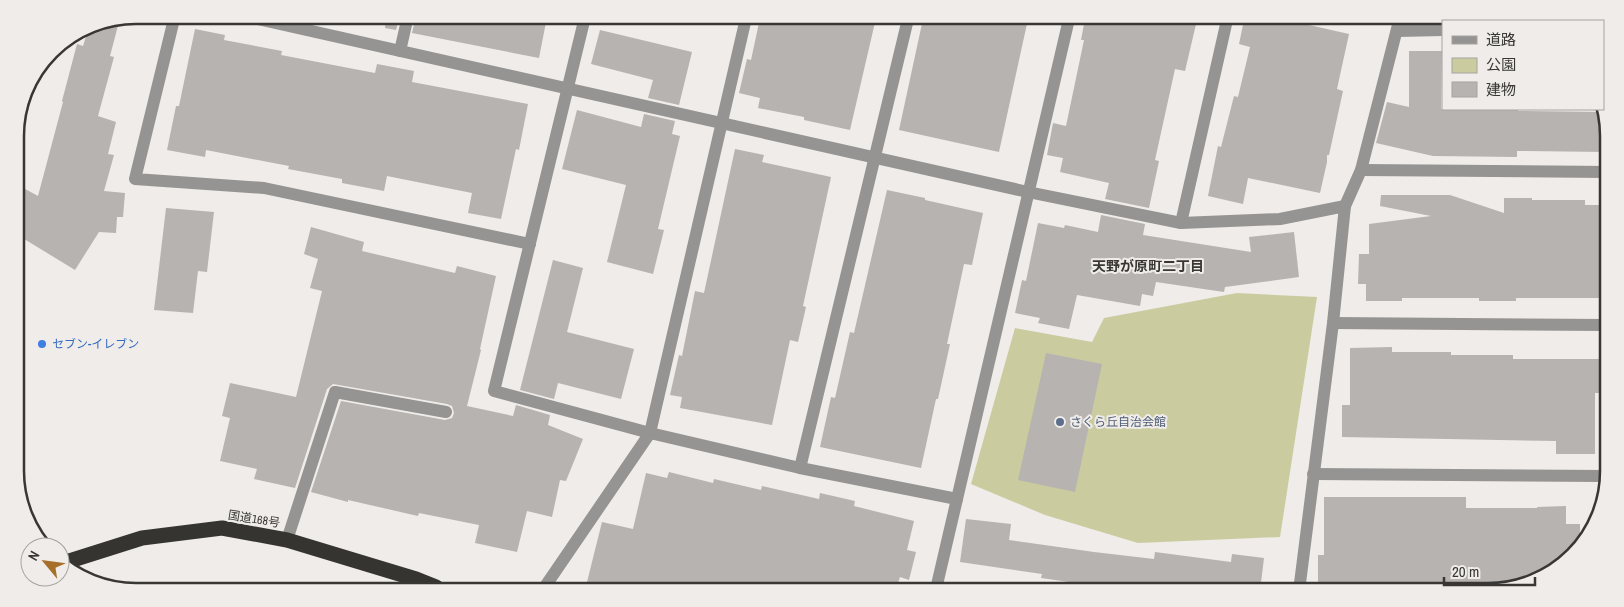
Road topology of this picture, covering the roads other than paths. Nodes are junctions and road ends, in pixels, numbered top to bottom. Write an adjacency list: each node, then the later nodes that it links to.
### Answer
1 (173, 24): 20 (street)
2 (277, 24): 11 (street)
3 (406, 24): 11 (street)
4 (583, 24): 12 (street)
5 (745, 24): 13 (street)
6 (907, 24): 14 (street)
7 (1068, 24): 17 (street)
8 (1226, 24): 19 (street)
9 (1398, 26): 10 (street); 15 (street)
10 (1442, 30)
11 (400, 51): 12 (street)
12 (568, 89): 13 (street); 20 (street)
13 (722, 124): 14 (street); 24 (street)
14 (874, 158): 17 (street); 25 (street)
15 (1360, 170): 16 (street); 18 (street)
16 (1600, 172)
17 (1028, 192): 19 (street); 28 (street)
18 (1345, 206): 19 (street); 21 (street)
19 (1181, 223)
20 (530, 244): 24 (street)
21 (1333, 323): 22 (street); 26 (street)
22 (1600, 325)
23 (446, 412): 29 (street)
24 (650, 433): 25 (street); 32 (street)
25 (800, 468): 28 (street)
26 (1313, 474): 27 (street); 34 (street)
27 (1600, 476)
28 (957, 499): 33 (street)
29 (288, 540): 30 (highway, 国道168号); 31 (highway, 国道168号)
30 (70, 561)
31 (426, 583)
32 (547, 583)
33 (937, 583)
34 (1300, 583)

